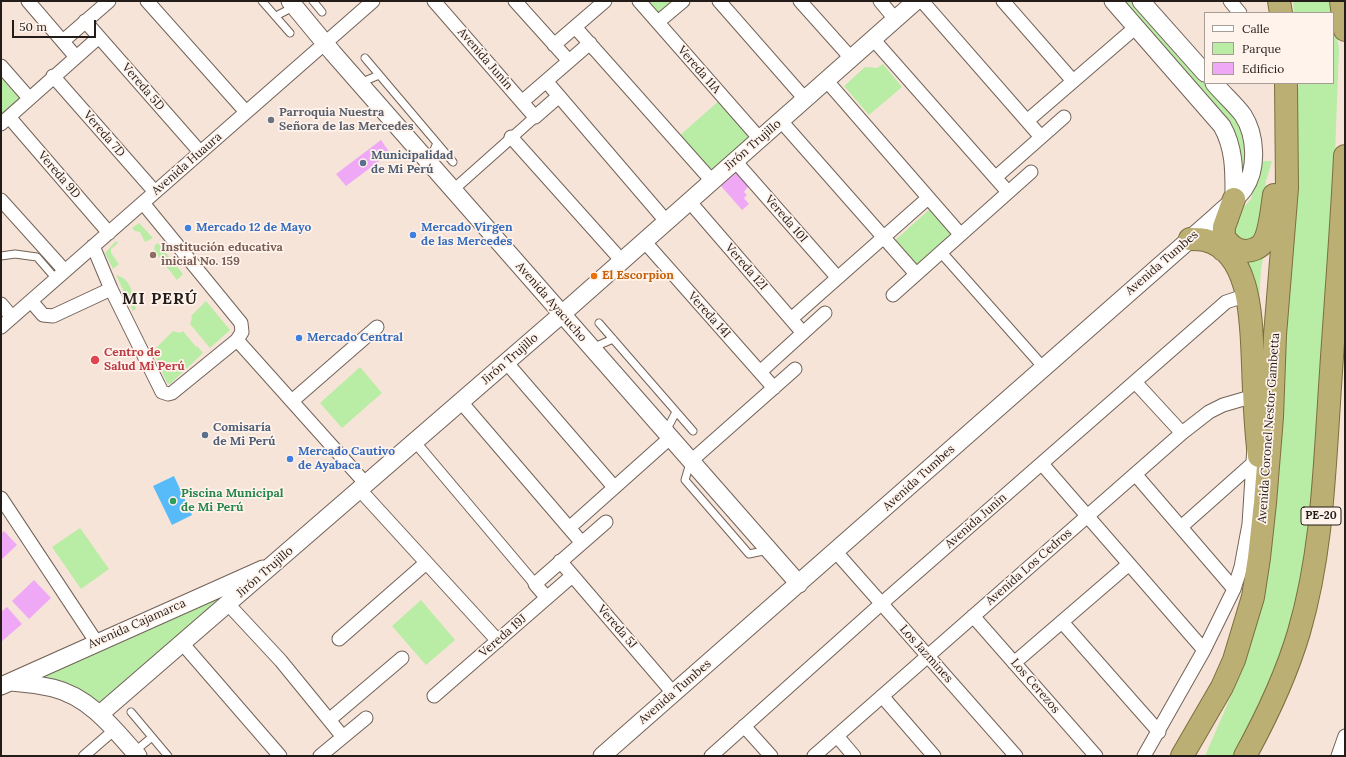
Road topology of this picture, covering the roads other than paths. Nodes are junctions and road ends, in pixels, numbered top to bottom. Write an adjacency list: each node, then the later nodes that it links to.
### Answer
1 (28, 1): 37 (street)
2 (109, 1): 29 (street)
3 (147, 1): 59 (street)
4 (262, 1): 27 (lane)
5 (313, 1): 24 (lane)
6 (373, 1): 38 (street, Avenida Huaura)
7 (434, 1): 58 (street, Avenida Junín)
8 (515, 1): 40 (street)
9 (639, 1): 30 (street, Vereda 11A)
10 (683, 1): 30 (street)
11 (719, 1): 57 (street)
12 (800, 1): 43 (street)
13 (880, 1): 28 (street)
14 (916, 1): 28 (street, Jirón Trujillo)
15 (922, 1): 65 (street)
16 (1003, 1): 51 (street)
17 (1113, 1): 32 (street)
18 (1141, 1): 46 (street)
19 (1230, 1): 25 (street)
20 (1279, 1): 26 (highway)
21 (1341, 1): 33 (highway)
22 (294, 3): 27 (lane); 38 (street, Avenida Ayacucho)
23 (599, 3): 31 (street)
24 (322, 12)
25 (1239, 12)
26 (1281, 12)
27 (276, 16): 34 (lane)
28 (895, 19): 36 (street, Jirón Trujillo)
29 (85, 21): 35 (street, Vereda 5D); 37 (street)
30 (658, 22): 68 (street, Vereda 11A)
31 (575, 27): 39 (street); 40 (street)
32 (1136, 27): 51 (street); 82 (street)
33 (1345, 30)
34 (290, 33)
35 (99, 37): 41 (street); 70 (street, Vereda 5D)
36 (873, 39): 43 (street, Jirón Trujillo); 76 (street)
37 (63, 41): 41 (street)
38 (325, 43): 52 (street, Avenida Ayacucho); 59 (street, Avenida Huaura)
39 (590, 43): 44 (street); 77 (street)
40 (554, 45): 44 (street)
41 (76, 56): 48 (street)
42 (365, 58): 47 (lane)
43 (851, 58): 49 (street, Jirón Trujillo)
44 (569, 62): 50 (street)
45 (1, 66): 56 (street)
46 (1204, 72)
47 (379, 75): 52 (lane); 69 (lane)
48 (53, 76): 56 (street); 79 (street, Vereda 7D)
49 (826, 80): 57 (street, Jirón Trujillo); 81 (street)
50 (546, 81): 55 (street); 58 (street)
51 (1073, 81): 65 (street)
52 (360, 83): 73 (street, Avenida Ayacucho)
53 (1215, 84): 82 (street, Avenida Tumbes)
54 (1286, 84): 60 (highway, Avenida Coronel Nestor Gambetta)
55 (559, 96): 61 (street); 86 (street)
56 (29, 98): 63 (street)
57 (805, 99): 64 (street, Jirón Trujillo)
58 (522, 101): 61 (street, Avenida Junín)
59 (246, 112): 70 (street, Avenida Huaura)
60 (1286, 113): 92 (highway); 139 (highway, Avenida Coronel Nestor Gambetta)
61 (535, 116): 66 (street)
62 (1064, 117): 67 (street)
63 (5, 120): 87 (street, Vereda 9D)
64 (781, 121): 68 (street, Jirón Trujillo); 89 (street)
65 (1027, 121): 67 (street)
66 (511, 137): 78 (street); 96 (street)
67 (1041, 137): 76 (street)
68 (760, 139): 72 (street, Jirón Trujillo)
69 (437, 143): 73 (lane); 74 (lane)
70 (200, 152): 79 (street, Avenida Huaura)
71 (1345, 156): 97 (highway, PE-20)
72 (735, 161): 77 (street, Jirón Trujillo); 100 (street, Vereda 10I)
73 (428, 162): 78 (street, Avenida Ayacucho)
74 (453, 162)
75 (1031, 172): 80 (street)
76 (996, 177): 80 (street)
77 (712, 181): 84 (street, Jirón Trujillo)
78 (453, 190): 107 (street, Avenida Ayacucho)
79 (155, 192): 85 (street, Avenida Huaura)
80 (1008, 192): 88 (street)
81 (928, 198): 88 (street); 89 (street)
82 (1234, 199): 90 (street, Avenida Tumbes); 92 (highway)
83 (1, 200): 99 (street)
84 (690, 201): 86 (street, Jirón Trujillo); 109 (street, Vereda 12I)
85 (142, 203): 87 (street, Avenida Huaura); 115 (street)
86 (666, 221): 91 (street, Jirón Trujillo)
87 (109, 233): 93 (street, Avenida Huaura)
88 (960, 234): 94 (street)
89 (883, 236): 98 (street); 100 (street)
90 (1190, 239): 92 (highway); 118 (street, Avenida Tumbes)
91 (644, 242): 96 (street, Jirón Trujillo); 120 (street, Vereda 14I)
92 (1223, 243): 103 (highway)
93 (93, 246): 99 (street, Avenida Huaura); 101 (street)
94 (941, 252): 98 (street); 118 (street)
95 (1, 256): 99 (lane)
96 (622, 261): 107 (street, Jirón Trujillo)
97 (1342, 262): 170 (highway, PE-20)
98 (916, 274): 102 (street)
99 (60, 275): 104 (street, Avenida Huaura)
100 (837, 277): 109 (street)
101 (111, 289): 104 (street); 115 (street)
102 (893, 295)
103 (1247, 295): 121 (street, Avenida Junín); 123 (highway)
104 (31, 301): 108 (street, Avenida Huaura)
105 (1, 304): 108 (street)
106 (826, 313): 113 (street)
107 (562, 314): 116 (street, Avenida Ayacucho); 117 (street, Jirón Trujillo)
108 (12, 317): 111 (street, Avenida Huaura)
109 (791, 319): 113 (street, Vereda 12I)
110 (599, 323): 114 (lane)
111 (1, 327)
112 (377, 327): 124 (street)
113 (803, 333): 120 (street)
114 (613, 339): 116 (lane); 126 (lane)
115 (237, 340): 124 (street)
116 (592, 348): 130 (street, Avenida Ayacucho)
117 (506, 362): 125 (street, Jirón Trujillo); 137 (street)
118 (1043, 367): 145 (street, Avenida Tumbes)
119 (795, 369): 122 (street)
120 (760, 372): 122 (street, Vereda 14I)
121 (1135, 382): 129 (street); 133 (street, Avenida Junín)
122 (774, 388): 132 (street)
123 (1254, 396): 127 (highway); 129 (street, Avenida Los Cedros)
124 (292, 401): 136 (street)
125 (461, 402): 131 (street, Jirón Trujillo); 143 (street)
126 (676, 412): 128 (lane); 130 (lane)
127 (1256, 428): 134 (street); 139 (highway)
128 (693, 431)
129 (1182, 433): 135 (street, Avenida Los Cedros)
130 (668, 434): 132 (street, Avenida Ayacucho); 137 (street)
131 (415, 442): 136 (street, Jirón Trujillo); 151 (street)
132 (691, 461): 152 (street, Avenida Ayacucho)
133 (1042, 464): 140 (street); 156 (street, Avenida Junín)
134 (1252, 464): 142 (street); 153 (street)
135 (1135, 474): 140 (street, Avenida Los Cedros); 142 (street)
136 (363, 487): 147 (street); 148 (street, Jirón Trujillo)
137 (614, 487): 143 (street)
138 (1, 498): 161 (street)
139 (1265, 503): 168 (highway, Avenida Coronel Nestor Gambetta)
140 (1087, 516): 149 (street); 157 (street, Avenida Los Cedros)
141 (606, 522): 144 (street)
142 (1181, 527): 153 (street)
143 (569, 528): 144 (street)
144 (582, 543): 146 (street)
145 (836, 552): 152 (street, Avenida Tumbes); 156 (street, Los Jazmines)
146 (560, 561): 150 (street, Vereda 5J); 151 (street)
147 (426, 563): 159 (street); 160 (street)
148 (274, 564): 155 (street, Jirón Trujillo); 161 (street, Avenida Cajamarca)
149 (1129, 564): 158 (street); 163 (street)
150 (572, 576): 154 (street, Vereda 19J); 169 (street, Vereda 5J)
151 (535, 584): 154 (street)
152 (799, 584): 169 (street, Avenida Tumbes)
153 (1234, 589): 163 (street)
154 (547, 598): 160 (street, Vereda 19J)
155 (228, 604): 162 (street, Jirón Trujillo); 176 (street)
156 (881, 604): 164 (street, Los Jazmines); 177 (street, Avenida Junín)
157 (973, 616): 164 (street, Avenida Los Cedros); 166 (street, Los Cerezos)
158 (1062, 622): 166 (street); 179 (street)
159 (339, 639)
160 (498, 641): 171 (street, Vereda 19J)
161 (97, 643): 167 (street, Avenida Cajamarca)
162 (182, 643): 174 (street, Jirón Trujillo); 187 (street)
163 (1204, 650): 179 (street)
164 (928, 656): 172 (street, Avenida Los Cedros); 195 (street, Los Jazmines)
165 (402, 658): 176 (street)
166 (1014, 663): 196 (street, Los Cerezos)
167 (6, 684): 174 (street)
168 (1222, 687): 198 (highway, Avenida Coronel Nestor Gambetta); 199 (highway)
169 (674, 694): 189 (street, Avenida Tumbes)
170 (1277, 694): 200 (highway, PE-20); 201 (highway)
171 (434, 696)
172 (882, 696): 180 (street, Avenida Los Cedros); 194 (street)
173 (131, 712): 182 (lane)
174 (100, 714): 178 (street)
175 (366, 718): 183 (street)
176 (329, 720): 183 (street)
177 (744, 726): 190 (street, Avenida Junín); 191 (street)
178 (114, 730): 184 (street); 185 (street)
179 (1159, 732): 197 (street)
180 (837, 736): 192 (street, Avenida Los Cedros); 193 (street)
181 (1345, 736): 202 (street)
182 (152, 737): 184 (lane); 186 (lane)
183 (343, 737): 188 (street)
184 (136, 754)
185 (84, 756)
186 (168, 756)
187 (280, 756)
188 (320, 756)
189 (602, 756)
190 (711, 756)
191 (771, 756)
192 (814, 756)
193 (854, 756)
194 (934, 756)
195 (1016, 756)
196 (1096, 756)
197 (1144, 756)
198 (1182, 756)
199 (1198, 756)
200 (1245, 756)
201 (1261, 756)
202 (1338, 756)

